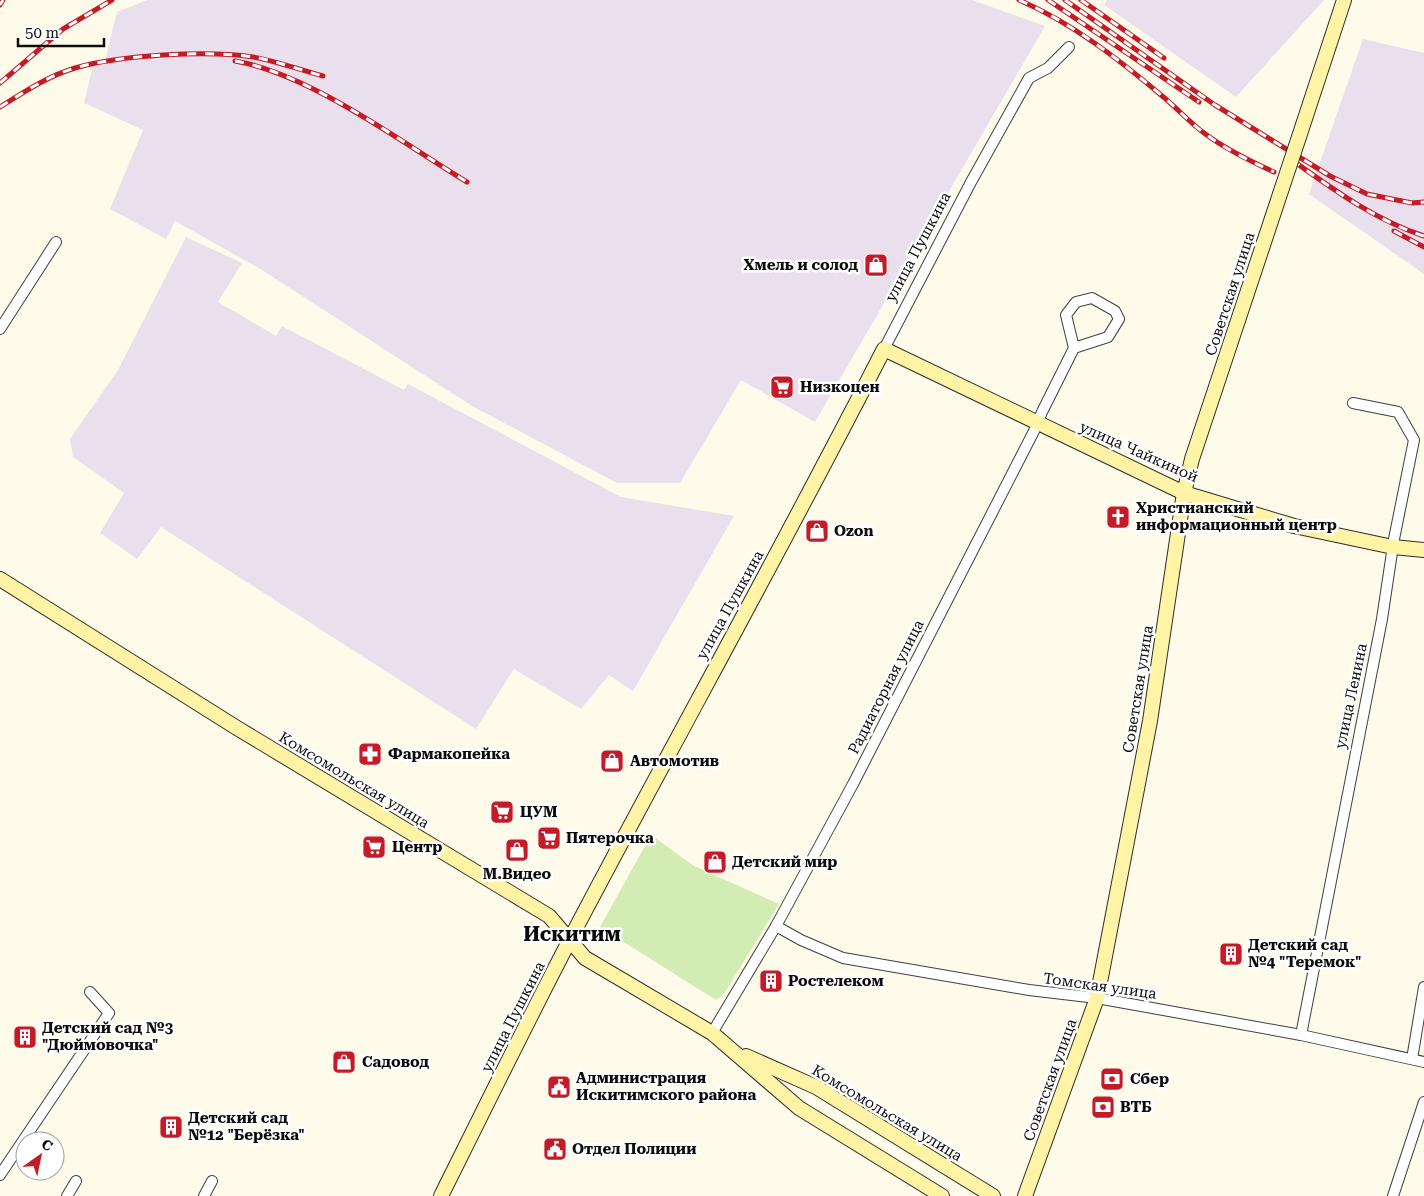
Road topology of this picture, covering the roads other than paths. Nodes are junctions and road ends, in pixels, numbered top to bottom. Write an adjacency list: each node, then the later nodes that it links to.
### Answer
1 (1344, 0): 9 (main road, Советская улица, bridge)
2 (1069, 47): 6 (street, улица Пушкина)
3 (56, 242): 4 (street)
4 (0, 328)
5 (1074, 348): 5 (street); 8 (street, Радиаторная улица)
6 (884, 349): 8 (main road, улица Чайкиной); 14 (main road, улица Пушкина)
7 (1353, 403): 10 (street, улица Ленина)
8 (1038, 423): 9 (main road, улица Чайкиной); 13 (street, Радиаторная улица)
9 (1184, 493): 10 (main road, улица Чайкиной); 17 (main road, Советская улица)
10 (1393, 547): 11 (main road, улица Чайкиной); 19 (street, улица Ленина)
11 (1424, 550)
12 (0, 579): 14 (main road, Комсомольская улица)
13 (776, 926): 17 (street, Томская улица); 18 (street, Радиаторная улица)
14 (569, 941): 18 (main road, Комсомольская улица); 29 (main road, улица Пушкина)
15 (1424, 987): 21 (street)
16 (90, 992): 24 (street)
17 (1097, 998): 19 (street, Томская улица); 32 (main road, Советская улица)
18 (712, 1033): 20 (main road, Комсомольская улица)
19 (1301, 1035): 21 (street, Томская улица)
20 (734, 1051): 30 (main road, Комсомольская улица); 31 (main road, Комсомольская улица)
21 (1412, 1059): 22 (street, Томская улица)
22 (1424, 1062)
23 (1424, 1102): 33 (street)
24 (0, 1175)
25 (76, 1181): 27 (street)
26 (212, 1181): 28 (street)
27 (67, 1196)
28 (204, 1196)
29 (441, 1196)
30 (942, 1196)
31 (993, 1196)
32 (1025, 1196)
33 (1393, 1196)

